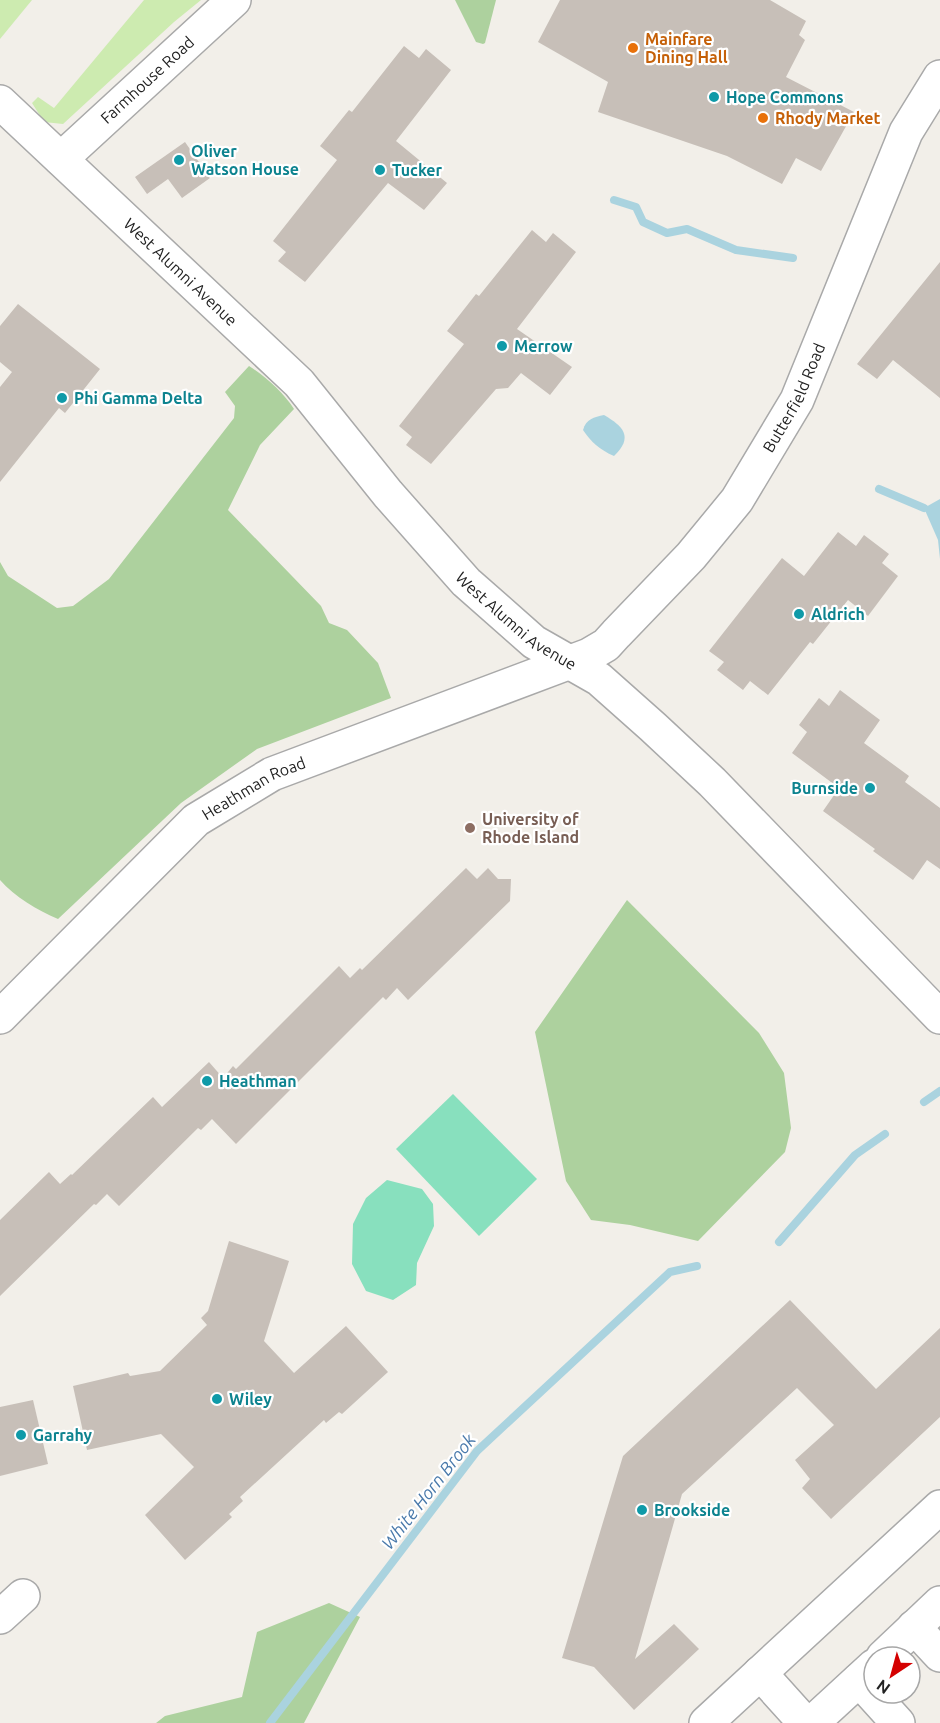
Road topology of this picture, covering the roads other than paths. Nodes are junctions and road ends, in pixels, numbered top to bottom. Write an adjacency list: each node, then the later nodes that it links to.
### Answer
1 (234, 0): 4 (street, Farmhouse Road)
2 (940, 77): 5 (street, Butterfield Road)
3 (0, 102): 4 (street, West Alumni Avenue)
4 (61, 159): 5 (street, West Alumni Avenue)
5 (571, 662): 6 (street, Heathman Road); 7 (street, West Alumni Avenue)
6 (0, 1017)
7 (940, 1017)
8 (940, 1508): 13 (street)
9 (940, 1604): 10 (street)
10 (914, 1627): 11 (street); 12 (street)
11 (895, 1645)
12 (940, 1655)
13 (760, 1673): 16 (street); 17 (street)
14 (862, 1677): 18 (street)
15 (886, 1705): 19 (street)
16 (706, 1723)
17 (805, 1723)
18 (812, 1723)
19 (898, 1723)

